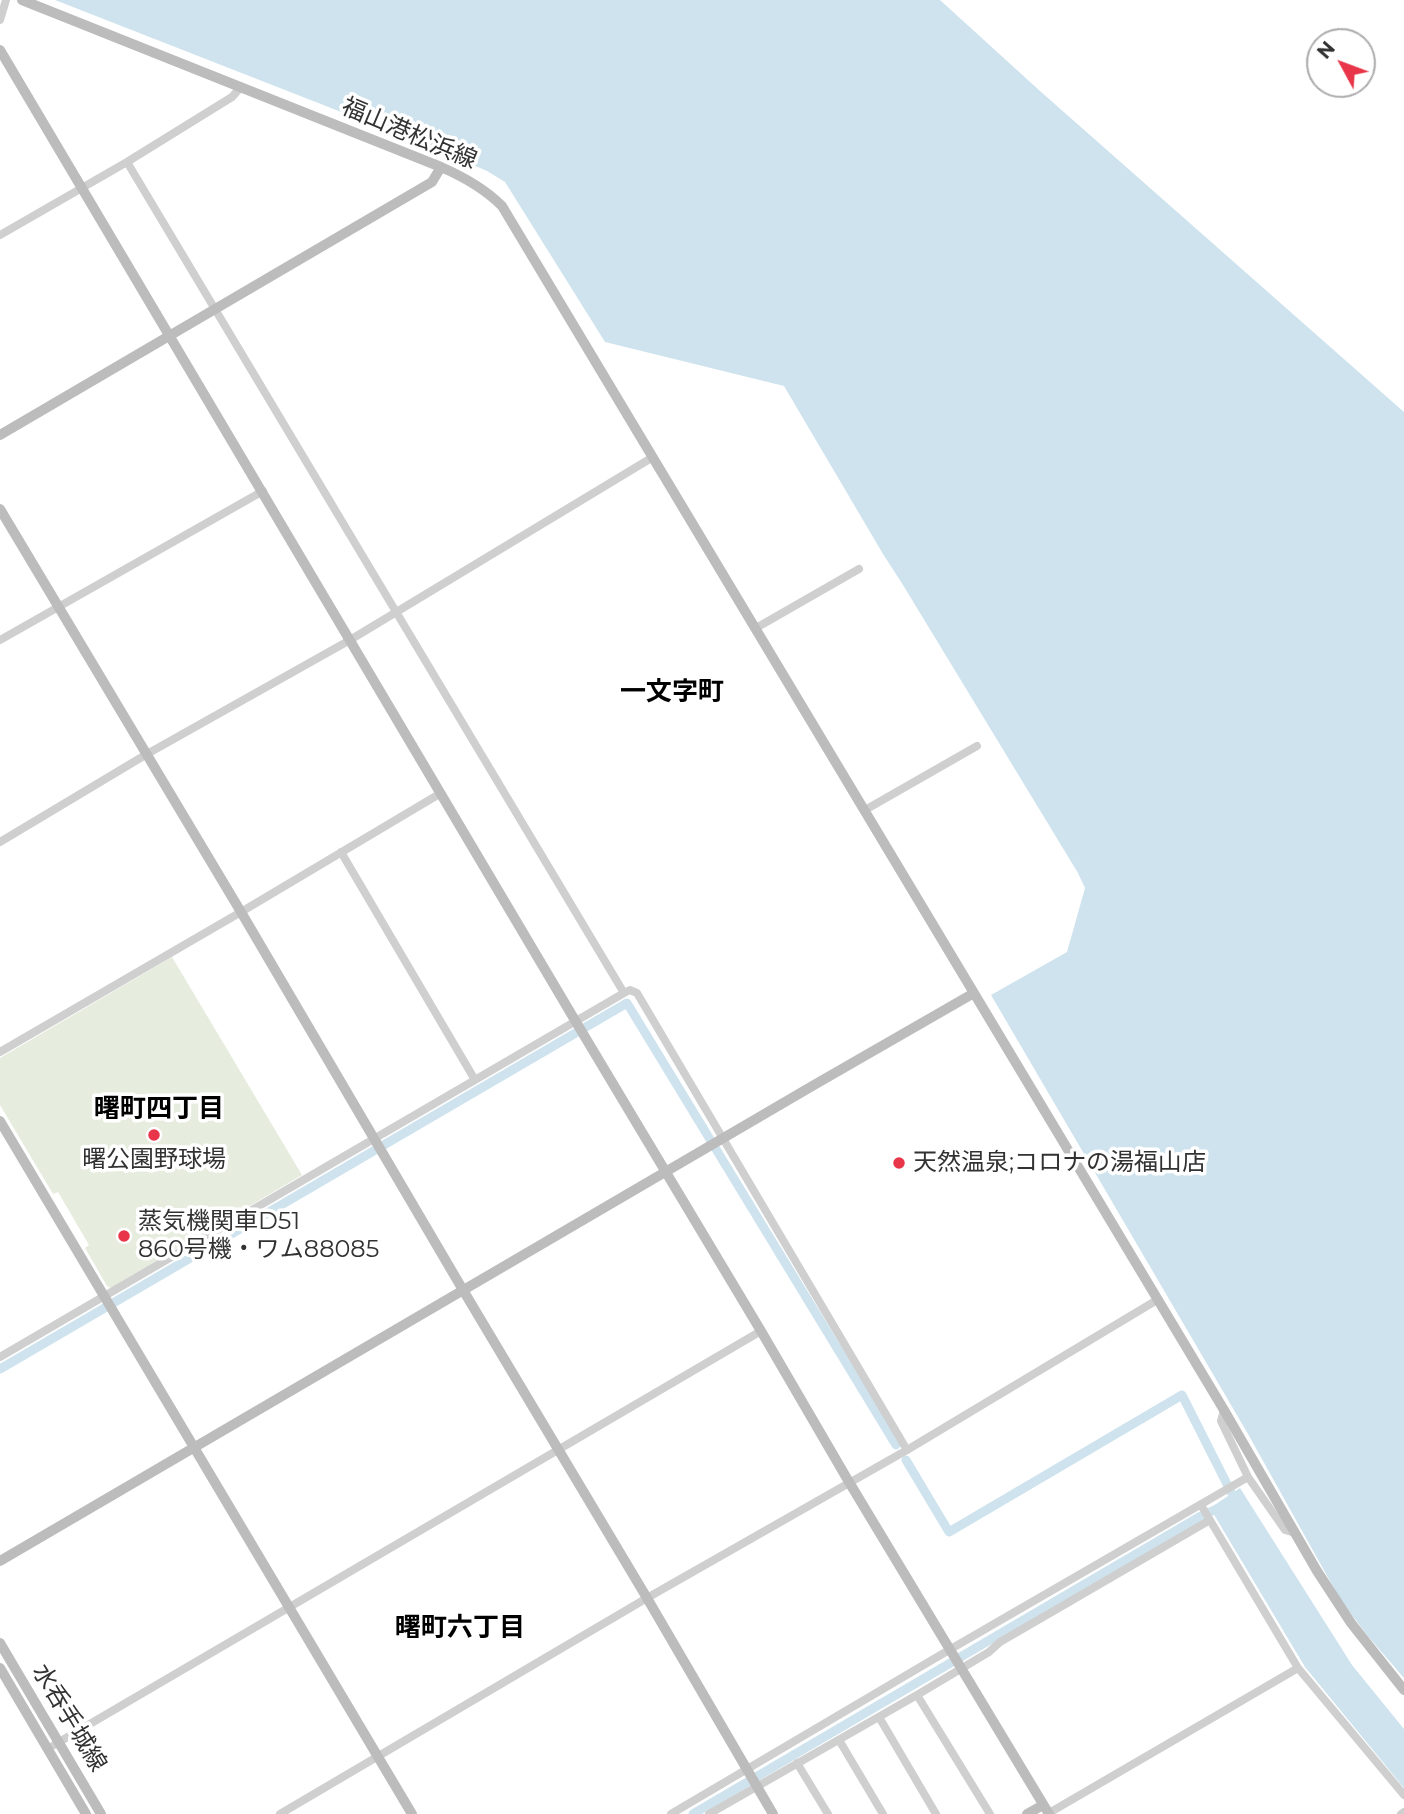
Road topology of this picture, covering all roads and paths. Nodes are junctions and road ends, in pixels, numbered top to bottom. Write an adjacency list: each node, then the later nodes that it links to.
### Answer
1 (6, 0): 3 (street)
2 (22, 0): 5 (street, 福山港松浜線)
3 (0, 20)
4 (0, 50): 8 (street)
5 (240, 88): 6 (street); 7 (street, 福山港松浜線)
6 (127, 162): 8 (street); 10 (street)
7 (441, 167): 10 (street); 13 (street, 福山港松浜線)
8 (81, 188): 9 (street); 11 (street)
9 (0, 235)
10 (215, 309): 11 (street); 18 (street)
11 (170, 335): 12 (street); 14 (street)
12 (0, 435)
13 (653, 457): 18 (street); 19 (street, 福山港松浜線)
14 (263, 491): 17 (street); 21 (street)
15 (0, 509): 17 (street)
16 (859, 569): 19 (street)
17 (57, 607): 20 (street); 23 (street)
18 (397, 613): 21 (street); 29 (street)
19 (756, 628): 25 (street, 福山港松浜線)
20 (0, 640)
21 (351, 640): 23 (street); 24 (street)
22 (977, 746): 25 (street)
23 (147, 754): 26 (street); 28 (street)
24 (441, 793): 27 (street); 31 (street)
25 (865, 810): 30 (street, 福山港松浜線)
26 (0, 842)
27 (341, 852): 28 (street); 33 (street)
28 (241, 912): 32 (street); 36 (street)
29 (624, 993): 31 (street); 35 (street)
30 (974, 993): 35 (street); 40 (street, 福山港松浜線)
31 (579, 1028): 33 (street); 37 (street)
32 (0, 1052)
33 (475, 1080): 36 (street)
34 (0, 1121): 39 (street)
35 (721, 1140): 37 (street); 46 (street)
36 (377, 1145): 38 (street); 39 (street)
37 (667, 1172): 38 (street); 41 (street)
38 (463, 1290): 44 (street); 45 (street)
39 (105, 1296): 42 (street); 44 (street)
40 (1157, 1300): 43 (street, 福山港松浜線); 46 (street)
41 (761, 1331): 45 (street); 48 (street)
42 (0, 1357)
43 (1224, 1410): 47 (street); 51 (street, 福山港松浜線)
44 (195, 1447): 52 (street); 54 (street)
45 (557, 1449): 53 (street); 54 (street)
46 (907, 1450): 48 (street)
47 (1248, 1477): 49 (street); 51 (street)
48 (849, 1482): 53 (street); 56 (street)
49 (1202, 1507): 50 (street); 56 (street)
50 (1209, 1519): 56 (street); 58 (street)
51 (1295, 1533): 59 (street, 福山港松浜線)
52 (0, 1561)
53 (648, 1598): 65 (street); 67 (street)
54 (289, 1606): 63 (street); 65 (street)
55 (0, 1643): 63 (street, 水呑手城線)
56 (955, 1659): 60 (street); 67 (street); 69 (street)
57 (0, 1668): 64 (street, 水呑手城線)
58 (1298, 1668): 68 (street); 69 (street)
59 (1404, 1690)
60 (917, 1695): 61 (street); 80 (street)
61 (879, 1717): 62 (street); 79 (street)
62 (839, 1740): 66 (street); 78 (street)
63 (59, 1742): 64 (street); 71 (street, 水呑手城線)
64 (48, 1749): 70 (street, 水呑手城線)
65 (378, 1757): 72 (street); 73 (street)
66 (797, 1763): 67 (street); 77 (street)
67 (752, 1778): 74 (street); 75 (street); 76 (street)
68 (1404, 1796)
69 (1047, 1811): 81 (street)
70 (86, 1814)
71 (102, 1814)
72 (280, 1814)
73 (412, 1814)
74 (671, 1814)
75 (709, 1814)
76 (773, 1814)
77 (828, 1814)
78 (883, 1814)
79 (936, 1814)
80 (990, 1814)
81 (1027, 1814)

